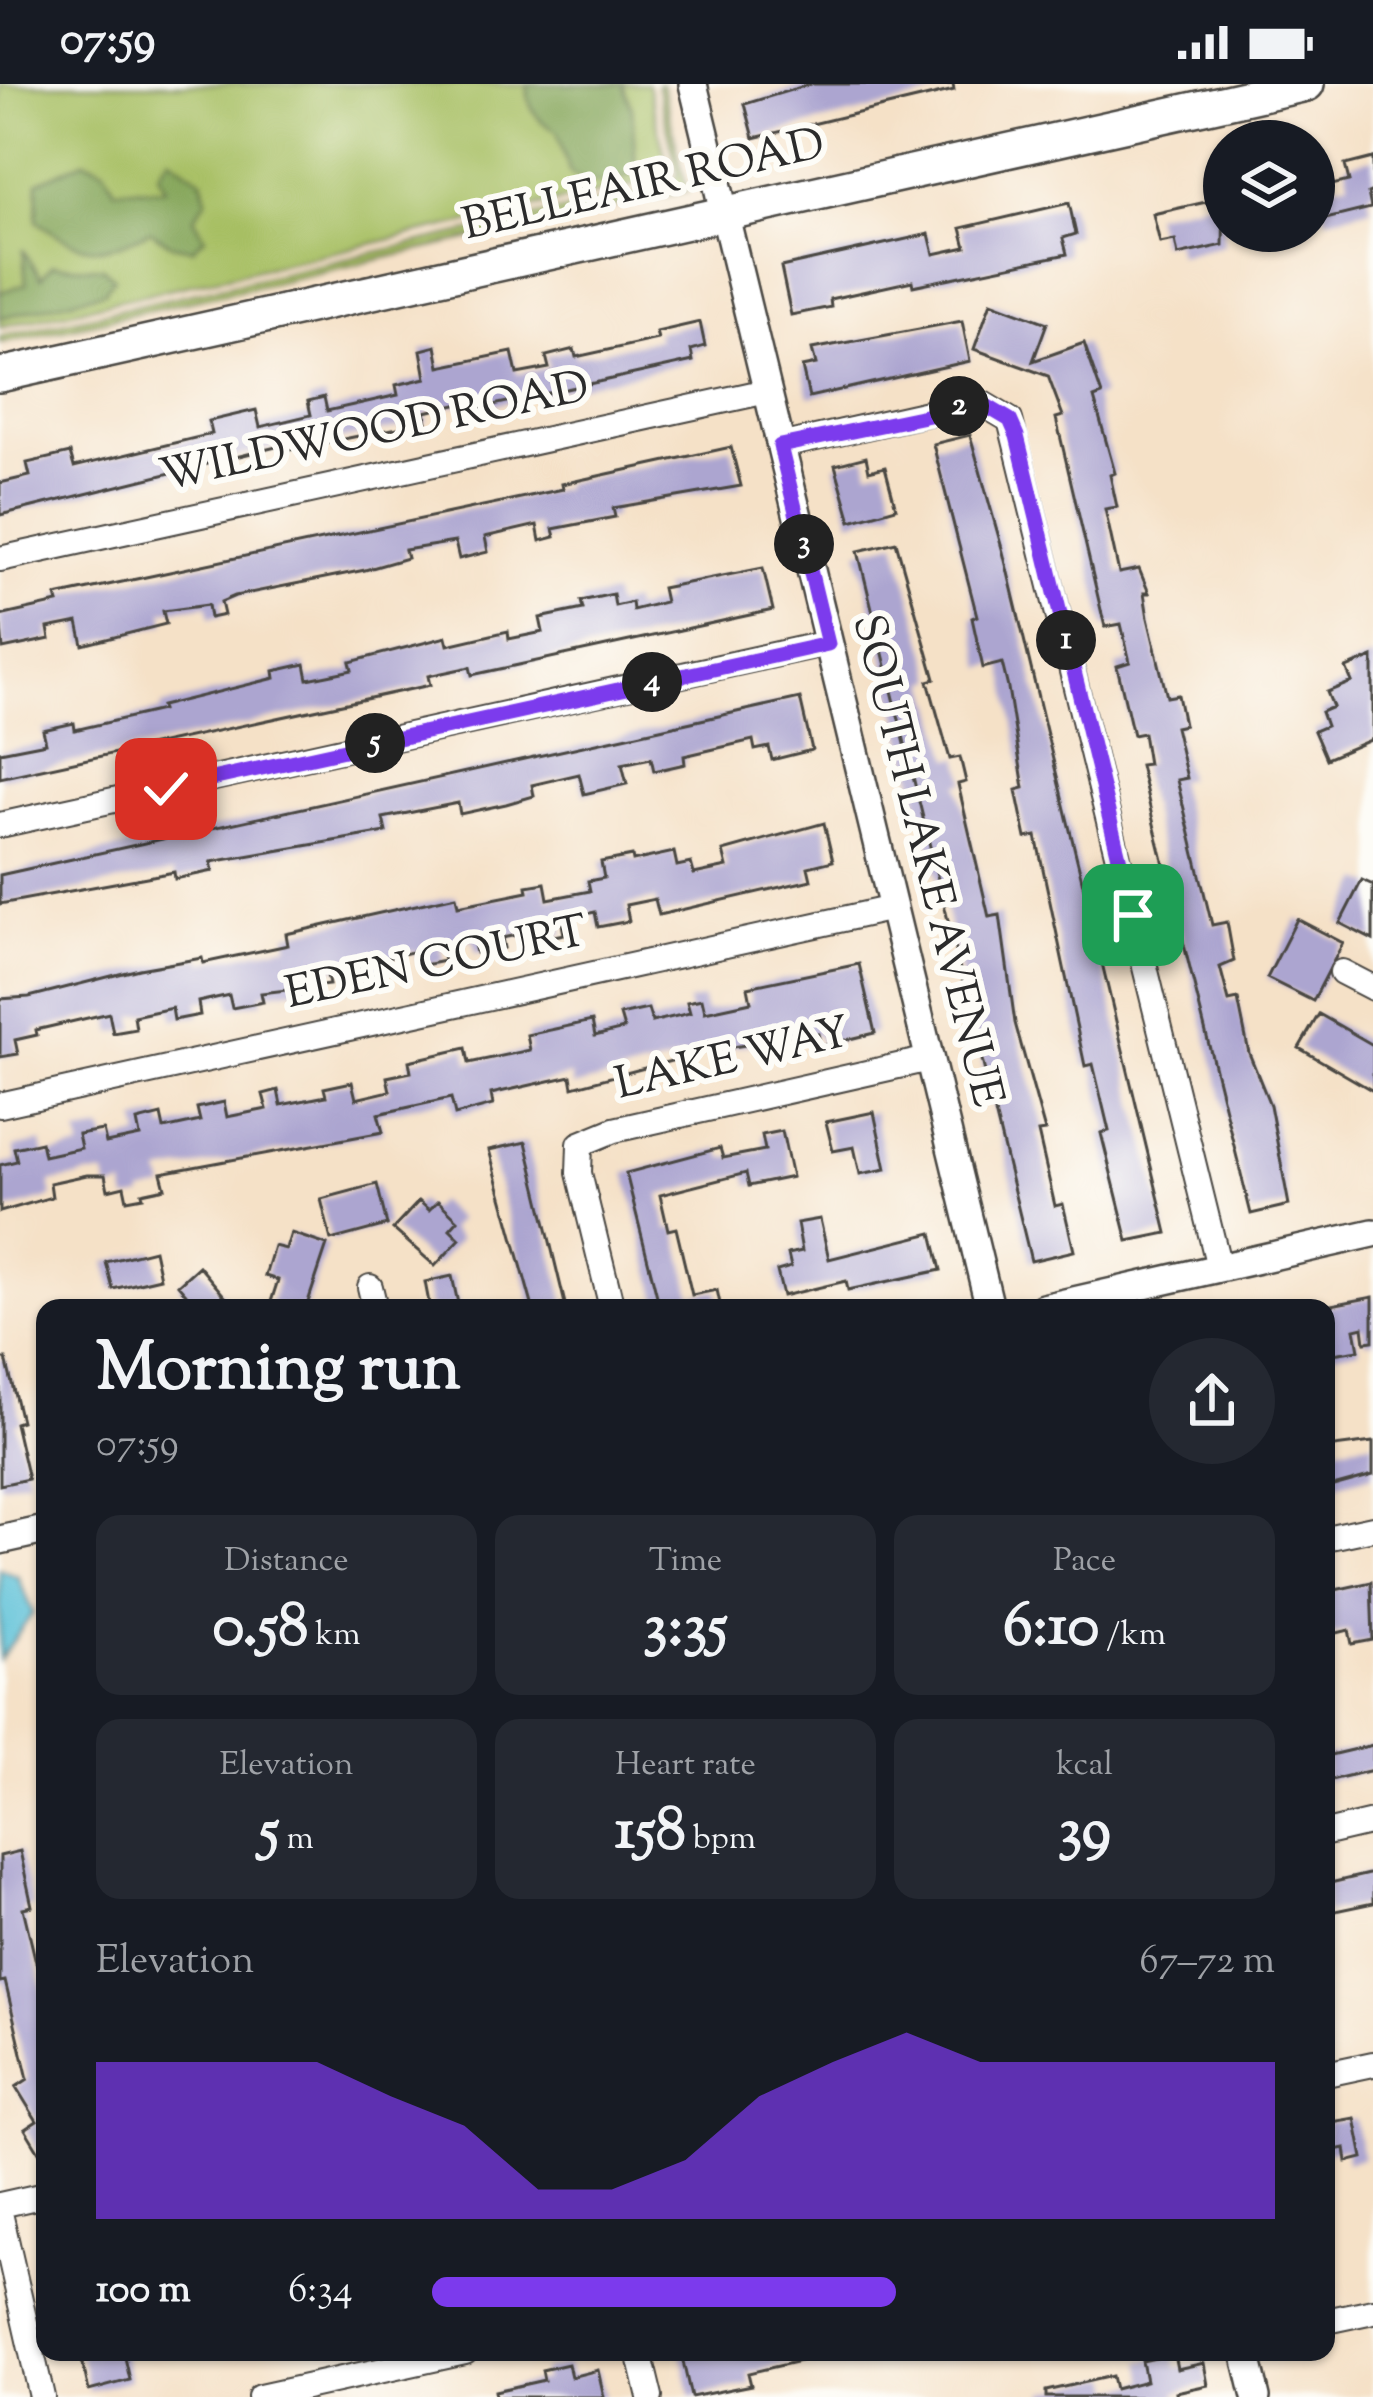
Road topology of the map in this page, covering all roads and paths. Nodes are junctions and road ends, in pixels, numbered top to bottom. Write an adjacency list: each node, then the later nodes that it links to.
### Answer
1 (693, 84): 3 (street, SOUTH LAKE AVENUE)
2 (1307, 84): 3 (main road, BELLEAIR ROAD)
3 (725, 215): 4 (main road, BELLEAIR ROAD); 5 (street, SOUTH LAKE AVENUE)
4 (0, 375)
5 (767, 391): 6 (street, SOUTH LAKE AVENUE); 7 (street, WILDWOOD ROAD)
6 (780, 446): 8 (street, SOUTH LAKE AVENUE); 16 (street)
7 (0, 559)
8 (828, 644): 9 (street); 10 (street, SOUTH LAKE AVENUE)
9 (0, 825)
10 (892, 908): 13 (street, SOUTH LAKE AVENUE); 14 (street, EDEN COURT)
11 (1342, 972): 12 (street)
12 (1373, 988)
13 (929, 1059): 17 (street, LAKE WAY); 18 (street, SOUTH LAKE AVENUE)
14 (0, 1105)
15 (1373, 1233): 16 (street)
16 (1219, 1267): 19 (street)
17 (609, 1299)
18 (988, 1299)
19 (1082, 1299)
20 (1373, 1528): 22 (street)
21 (36, 1532): 23 (street)
22 (1335, 1536)
23 (0, 1540)
24 (1373, 1822): 25 (street)
25 (1335, 1830)
26 (1373, 2064): 27 (street)
27 (1335, 2072)
28 (36, 2198): 29 (street)
29 (0, 2209): 35 (street)
30 (1373, 2311): 31 (street)
31 (1335, 2319)
32 (424, 2361): 36 (street)
33 (641, 2361): 37 (street)
34 (1247, 2361): 38 (street)
35 (42, 2397)
36 (260, 2397)
37 (650, 2397)
38 (1256, 2397)

